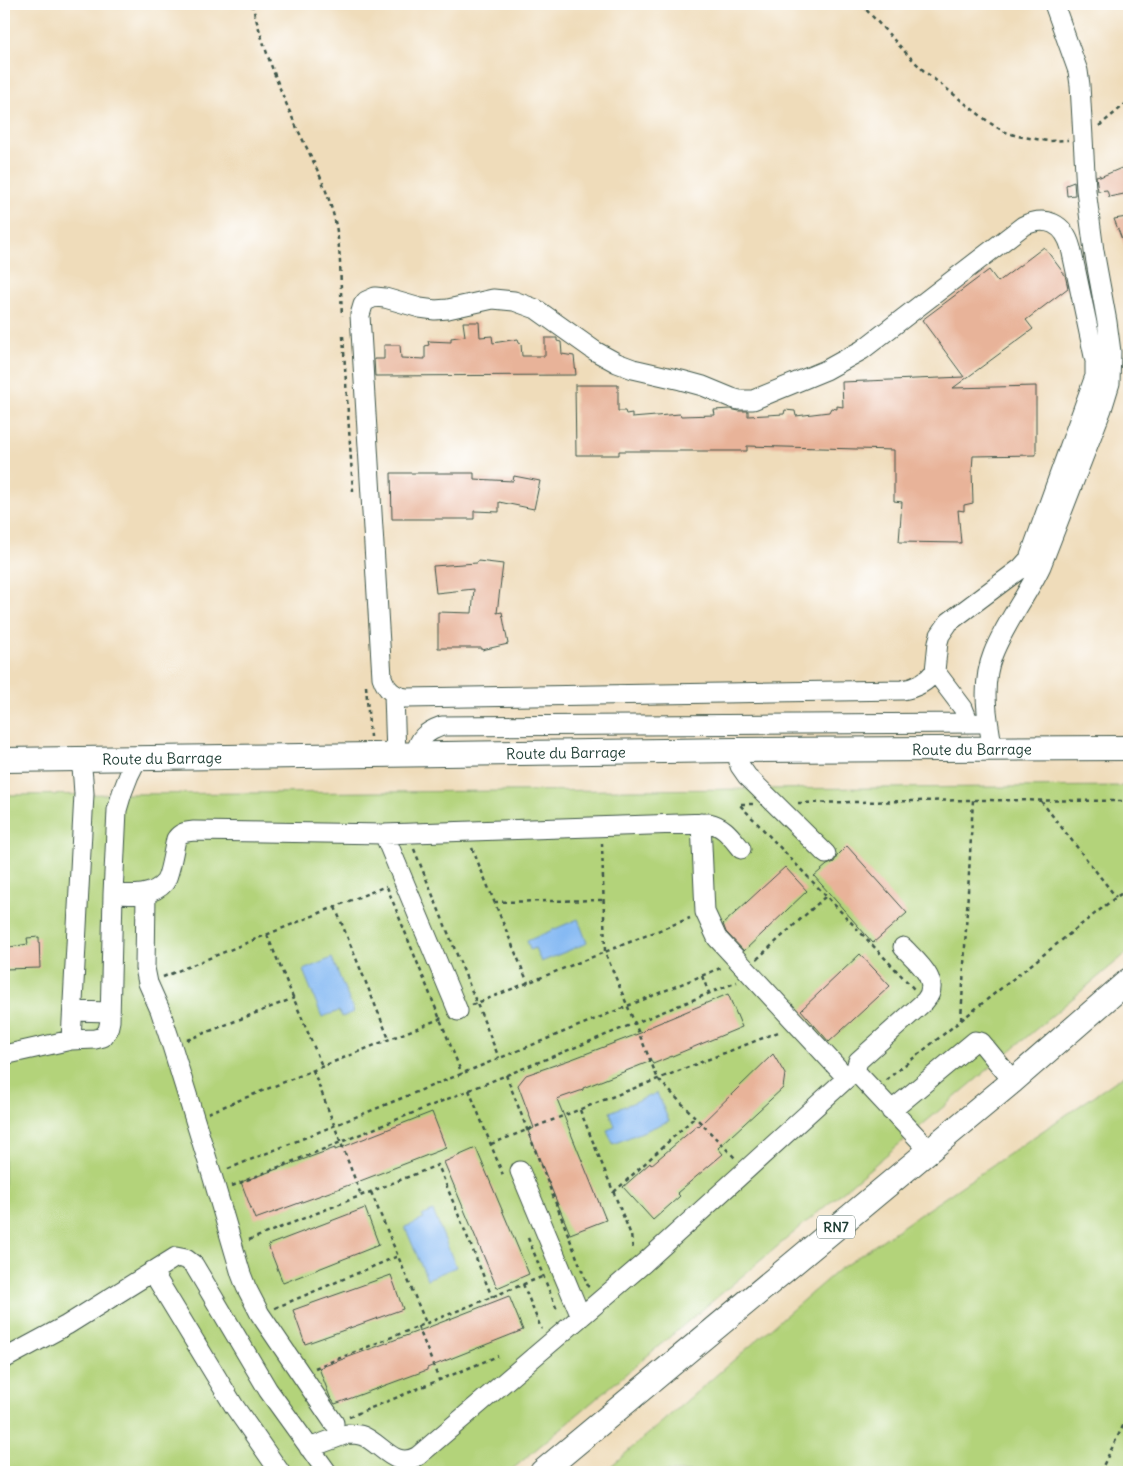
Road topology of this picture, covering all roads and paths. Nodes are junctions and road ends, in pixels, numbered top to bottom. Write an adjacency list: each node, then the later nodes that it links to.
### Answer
1 (252, 4): 6 (path)
2 (861, 4): 5 (path)
3 (1054, 4): 5 (street)
4 (1129, 101): 5 (path)
5 (1083, 139): 13 (street)
6 (342, 318)
7 (343, 328): 8 (path)
8 (353, 492)
9 (935, 670): 11 (street); 11 (street); 12 (street)
10 (366, 678): 18 (path)
11 (394, 694): 17 (street)
12 (969, 723): 13 (street); 17 (street)
13 (988, 723): 15 (street)
14 (1129, 748): 15 (main road, Route du Barrage)
15 (993, 749): 16 (main road, Route du Barrage)
16 (736, 750): 17 (main road, Route du Barrage); 25 (street)
17 (405, 755): 18 (main road, Route du Barrage)
18 (371, 756): 20 (main road, Route du Barrage)
19 (80, 759): 20 (main road, Route du Barrage); 21 (main road, Route du Barrage); 54 (street)
20 (137, 759): 37 (street)
21 (4, 760)
22 (973, 800): 23 (path); 25 (path); 57 (path)
23 (1042, 801): 24 (path); 39 (path)
24 (1129, 801)
25 (774, 803): 32 (street); 38 (path)
26 (701, 823): 27 (street); 31 (street); 45 (street)
27 (601, 827): 28 (street); 40 (path)
28 (465, 831): 29 (street); 41 (path)
29 (407, 833): 30 (street); 64 (path)
30 (384, 834): 36 (street); 55 (street)
31 (741, 849)
32 (826, 854)
33 (383, 878): 34 (path)
34 (386, 886): 42 (path); 67 (path)
35 (1129, 889): 39 (path)
36 (146, 893): 37 (street); 48 (street)
37 (113, 894): 56 (street)
38 (826, 896): 45 (path); 52 (path)
39 (1116, 897): 57 (path)
40 (604, 900): 41 (path); 53 (path)
41 (494, 902): 49 (path)
42 (335, 907): 43 (path); 60 (path)
43 (267, 935): 48 (path); 51 (path)
44 (903, 947): 52 (street)
45 (745, 969): 46 (path); 50 (path); 59 (street)
46 (702, 976): 50 (path); 53 (path)
47 (1129, 980): 70 (main road, RN7)
48 (148, 983): 62 (street)
49 (528, 983)
50 (709, 993): 58 (path)
51 (294, 998): 62 (path); 65 (path)
52 (925, 1001): 71 (street)
53 (628, 1006): 58 (path); 64 (path)
54 (73, 1011): 56 (street); 61 (street)
55 (458, 1011)
56 (110, 1012): 61 (street)
57 (961, 1020): 71 (path)
58 (635, 1023): 68 (path); 69 (path)
59 (797, 1025): 69 (path); 80 (street)
60 (389, 1039)
61 (71, 1040): 63 (street)
62 (172, 1046): 82 (street)
63 (4, 1055)
64 (499, 1058): 67 (path)
65 (322, 1066)
66 (313, 1070): 75 (path)
67 (462, 1074): 75 (path)
68 (506, 1075): 76 (path); 77 (path)
69 (658, 1079): 72 (path); 74 (path)
70 (1013, 1081): 73 (street); 79 (main road, RN7)
71 (873, 1091): 73 (street)
72 (580, 1110): 76 (path); 84 (path)
73 (891, 1111): 79 (street)
74 (695, 1117): 80 (path); 84 (path)
75 (335, 1126): 77 (path); 82 (path)
76 (527, 1130): 78 (path); 93 (path)
77 (341, 1142): 82 (path); 85 (path)
78 (491, 1144)
79 (929, 1150): 107 (main road, RN7)
80 (747, 1169): 88 (street)
81 (520, 1171): 93 (street)
82 (215, 1184): 86 (street)
83 (371, 1192): 85 (path); 87 (path); 92 (path)
84 (614, 1192): 88 (path)
85 (361, 1195): 86 (path)
86 (233, 1246): 94 (street)
87 (398, 1256): 94 (path); 95 (path)
88 (644, 1263): 93 (street)
89 (152, 1271): 99 (street); 104 (street); 105 (street)
90 (544, 1276): 91 (path)
91 (523, 1284): 92 (path); 97 (path)
92 (492, 1297): 95 (path)
93 (578, 1309): 97 (street)
94 (260, 1314): 100 (street)
95 (426, 1323): 96 (path)
96 (418, 1326): 100 (path); 101 (path)
97 (553, 1340): 104 (street)
98 (498, 1356): 101 (path)
99 (4, 1359)
100 (300, 1374): 103 (street)
101 (439, 1380): 103 (path)
102 (1129, 1414): 108 (path)
103 (334, 1423)
104 (309, 1448): 106 (street)
105 (280, 1472)
106 (327, 1472)
107 (542, 1472)
108 (1100, 1472)

